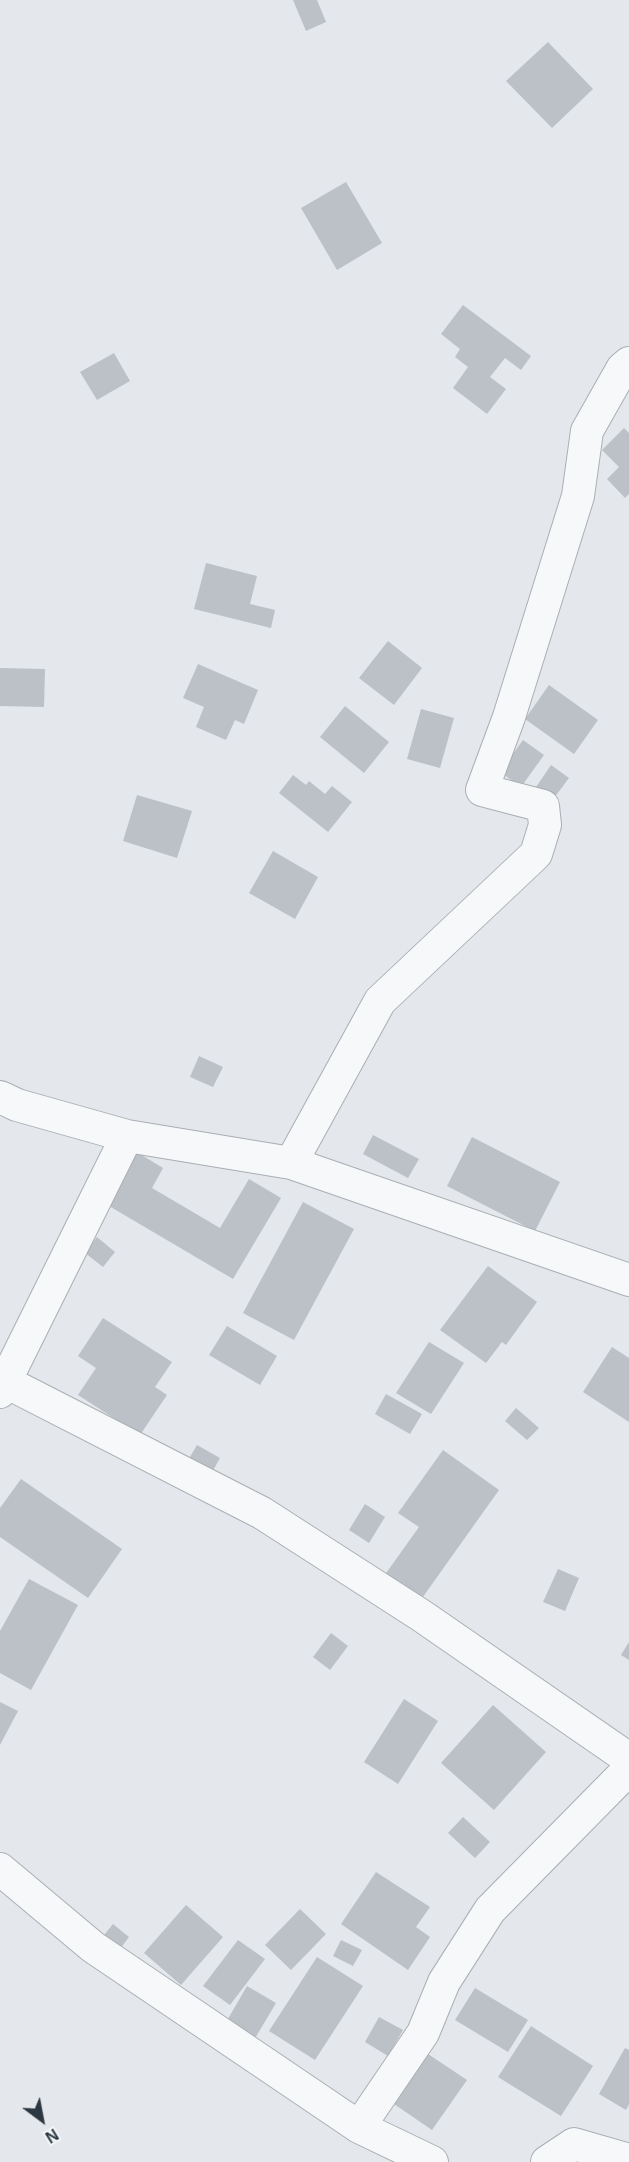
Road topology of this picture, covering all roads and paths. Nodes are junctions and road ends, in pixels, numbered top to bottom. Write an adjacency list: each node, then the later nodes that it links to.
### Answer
1 (629, 363): 4 (street)
2 (0, 1097): 3 (street)
3 (127, 1136): 4 (street); 6 (street)
4 (291, 1163): 5 (street)
5 (629, 1280)
6 (3, 1387): 7 (street)
7 (629, 1759)
8 (629, 1769): 10 (street)
9 (0, 1869): 10 (street)
10 (359, 2127): 12 (street)
11 (629, 2160): 13 (street)
12 (432, 2162)
13 (547, 2162)

